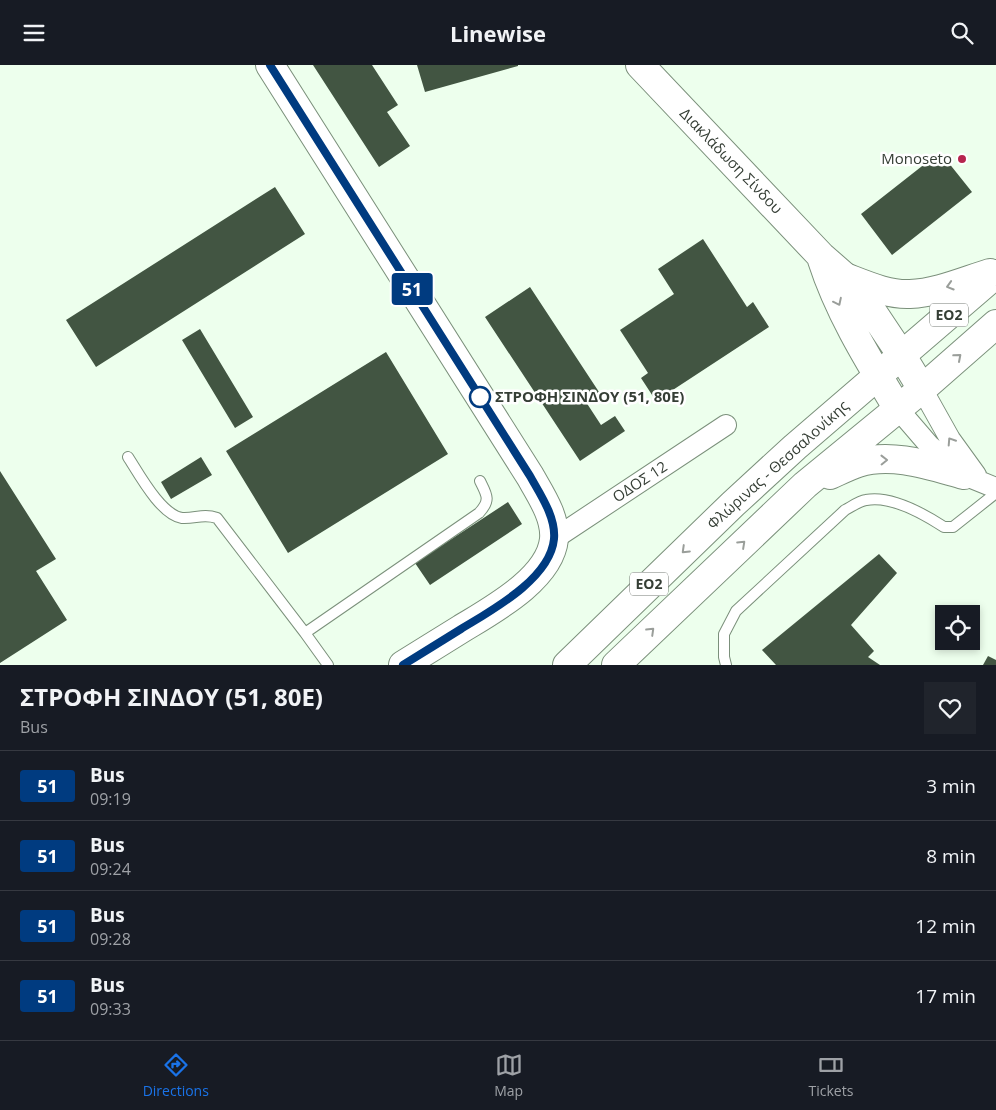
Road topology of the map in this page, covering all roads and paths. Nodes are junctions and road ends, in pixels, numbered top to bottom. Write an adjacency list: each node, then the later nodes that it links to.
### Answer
1 (270, 65): 17 (main road)
2 (640, 65): 3 (main road, Διακλάδωση Σίνδου)
3 (821, 256): 5 (main road, Διακλάδωση Σίνδου); 8 (main road, one-way to 8)
4 (996, 273): 5 (main road, one-way to 5); 7 (main road, Φλώρινας - Θεσσαλονίκης / ΕΟ2)
5 (845, 277): 7 (main road)
6 (996, 324): 9 (main road, ΕΟ2, one-way to 6)
7 (902, 356): 8 (main road, Φλώρινας - Θεσσαλονίκης / ΕΟ2); 9 (main road)
8 (878, 376): 10 (main road); 21 (main road, Φλώρινας - Θεσσαλονίκης / ΕΟ2, one-way to 21)
9 (922, 389): 10 (main road, ΕΟ2); 14 (street, one-way to 9)
10 (898, 409): 14 (street); 15 (main road, ΕΟ2)
11 (726, 425): 17 (street, ΟΔΟΣ 12)
12 (128, 457): 18 (lane)
13 (480, 481): 18 (lane)
14 (980, 481): 15 (main road, one-way to 14)
15 (805, 485): 22 (main road, ΕΟ2, one-way to 15)
16 (996, 493): 23 (lane)
17 (554, 539): 20 (main road)
18 (305, 633): 19 (lane)
19 (328, 665)
20 (403, 665)
21 (566, 665)
22 (616, 665)
23 (726, 665)

